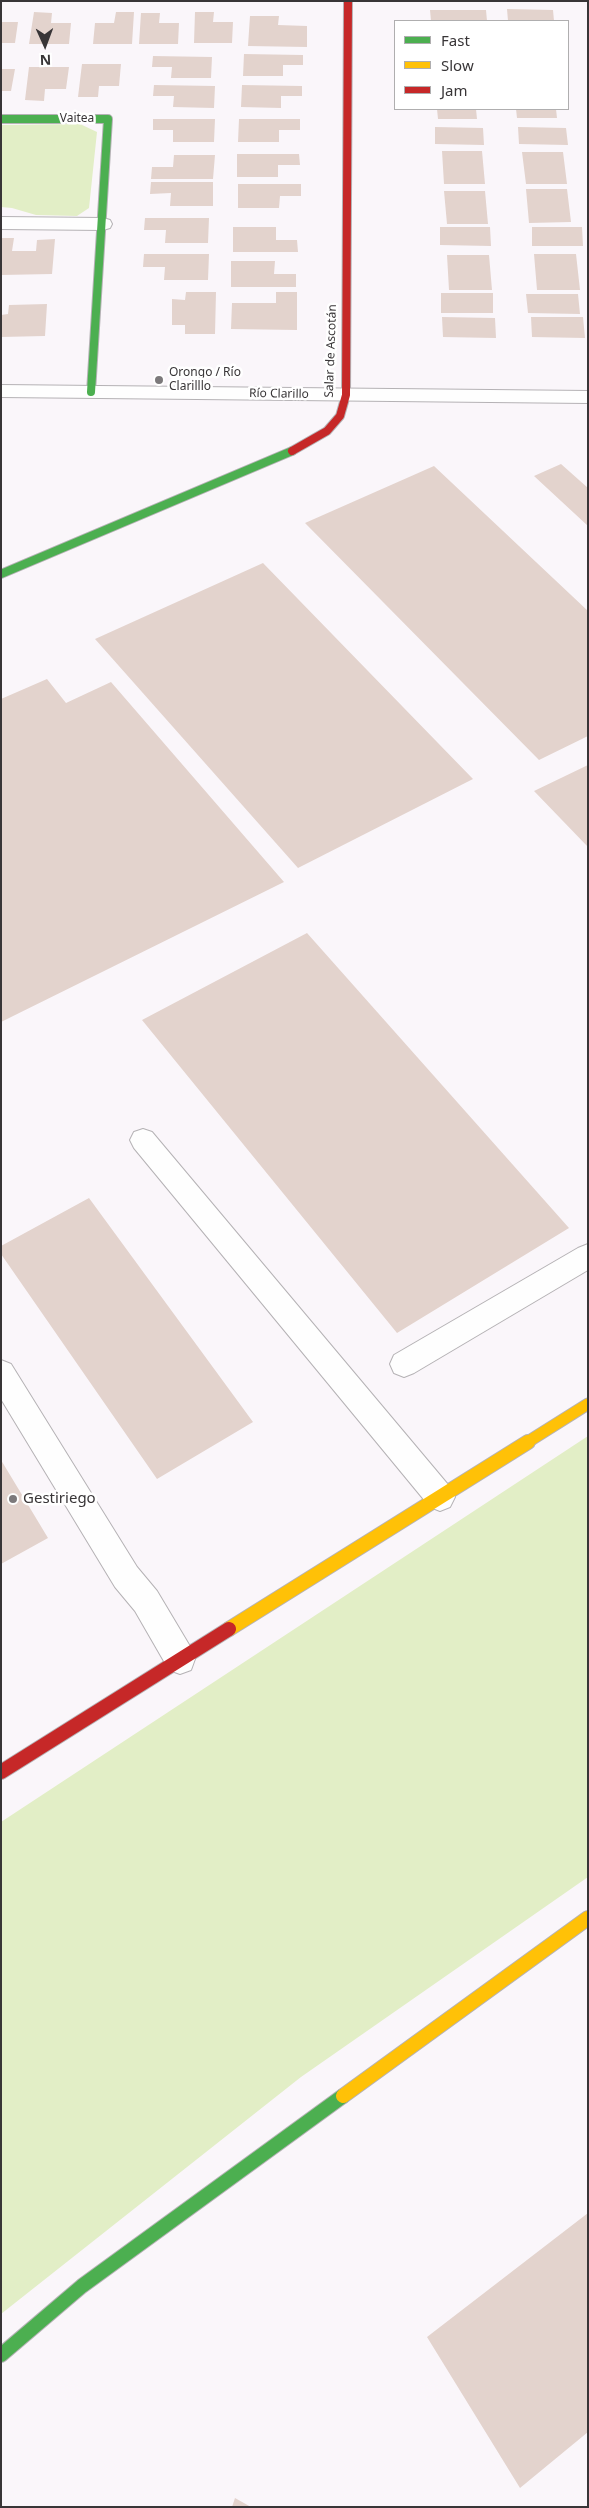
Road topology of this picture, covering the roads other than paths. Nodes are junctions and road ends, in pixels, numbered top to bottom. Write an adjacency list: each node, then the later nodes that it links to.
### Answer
1 (348, 1): 7 (street, Salar de Ascotán)
2 (1, 119): 4 (street, Vaitea)
3 (1, 223): 4 (street)
4 (103, 224): 6 (street, Vaitea)
5 (1, 391): 6 (street, Río Clarillo)
6 (91, 392): 7 (street, Río Clarillo)
7 (346, 395): 8 (street, Río Clarillo); 9 (street, Salar de Ascotán)
8 (588, 397)
9 (1, 574)
10 (143, 1140): 15 (street)
11 (588, 1256): 12 (street)
12 (404, 1364)
13 (1, 1373): 16 (street)
14 (588, 1404): 15 (street)
15 (440, 1497): 16 (street)
16 (180, 1659): 17 (street)
17 (1, 1772)
18 (588, 1918): 19 (street)
19 (1, 2355)

